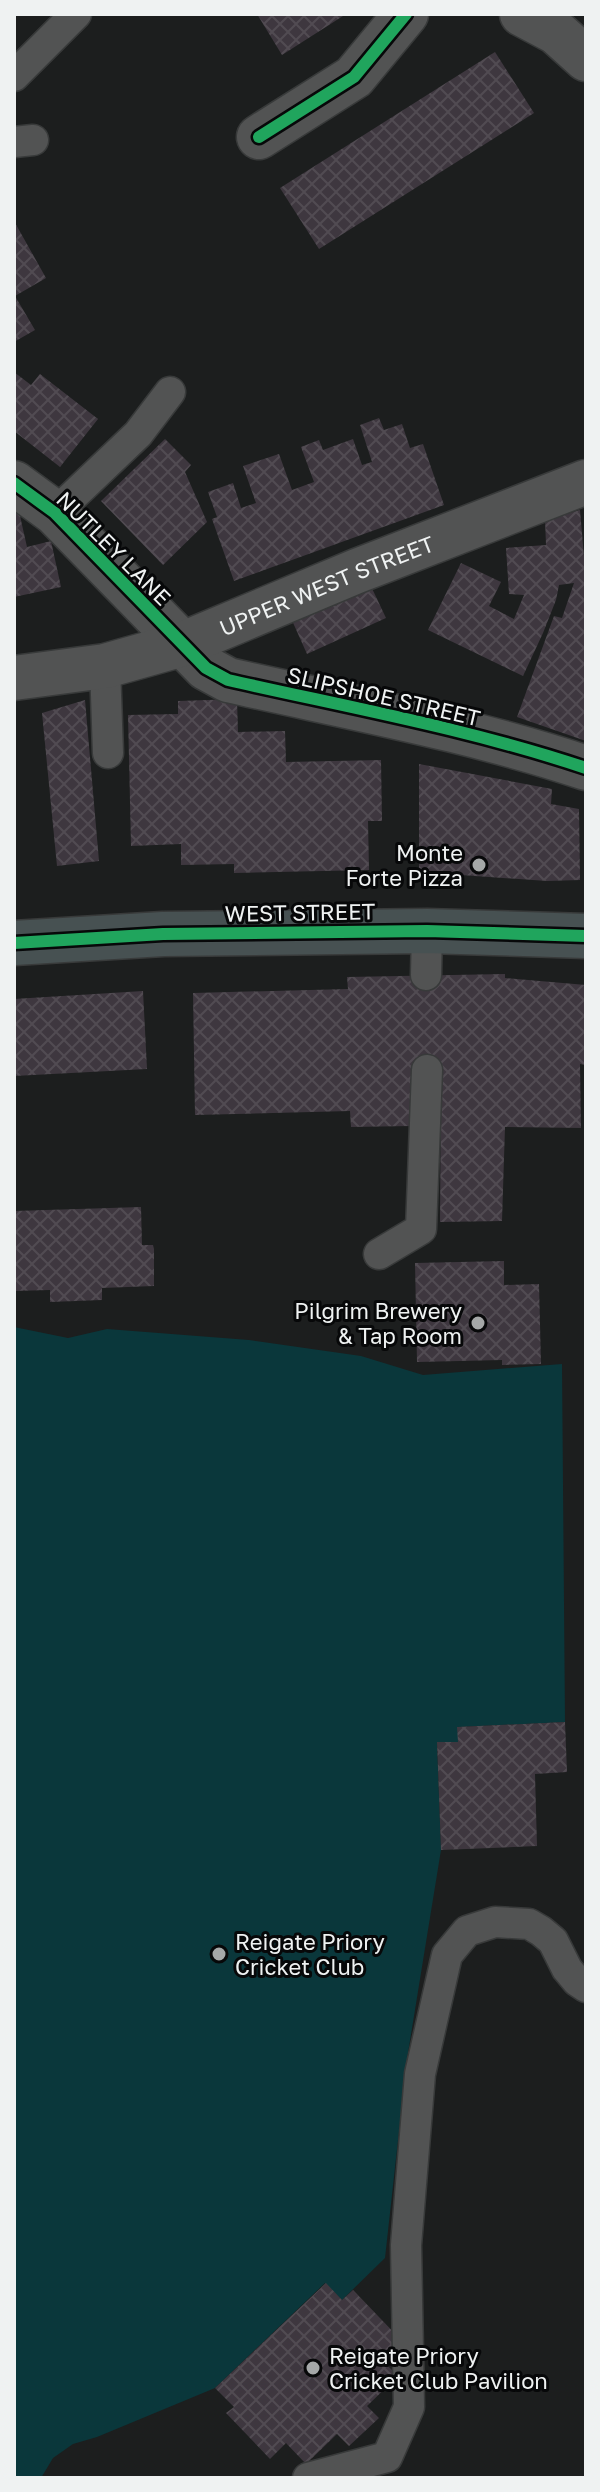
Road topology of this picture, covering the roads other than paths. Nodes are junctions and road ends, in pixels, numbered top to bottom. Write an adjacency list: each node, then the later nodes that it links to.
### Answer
1 (76, 14): 5 (lane)
2 (406, 14): 6 (street)
3 (522, 14): 4 (street)
4 (586, 59)
5 (14, 76)
6 (259, 137)
7 (170, 392): 10 (lane)
8 (586, 482): 11 (street, UPPER WEST STREET)
9 (14, 483): 10 (street, NUTLEY LANE)
10 (55, 513): 11 (street, NUTLEY LANE)
11 (183, 644): 12 (street, UPPER WEST STREET); 15 (street, SLIPSHOE STREET)
12 (105, 666): 13 (street, UPPER WEST STREET); 14 (lane)
13 (14, 678)
14 (108, 753)
15 (586, 768)
16 (427, 931): 17 (main road, WEST STREET); 18 (main road, WEST STREET); 19 (lane)
17 (586, 936)
18 (14, 943)
19 (426, 975)
20 (427, 1070): 21 (lane)
21 (379, 1254)
22 (586, 1987): 23 (lane)
23 (308, 2478)

